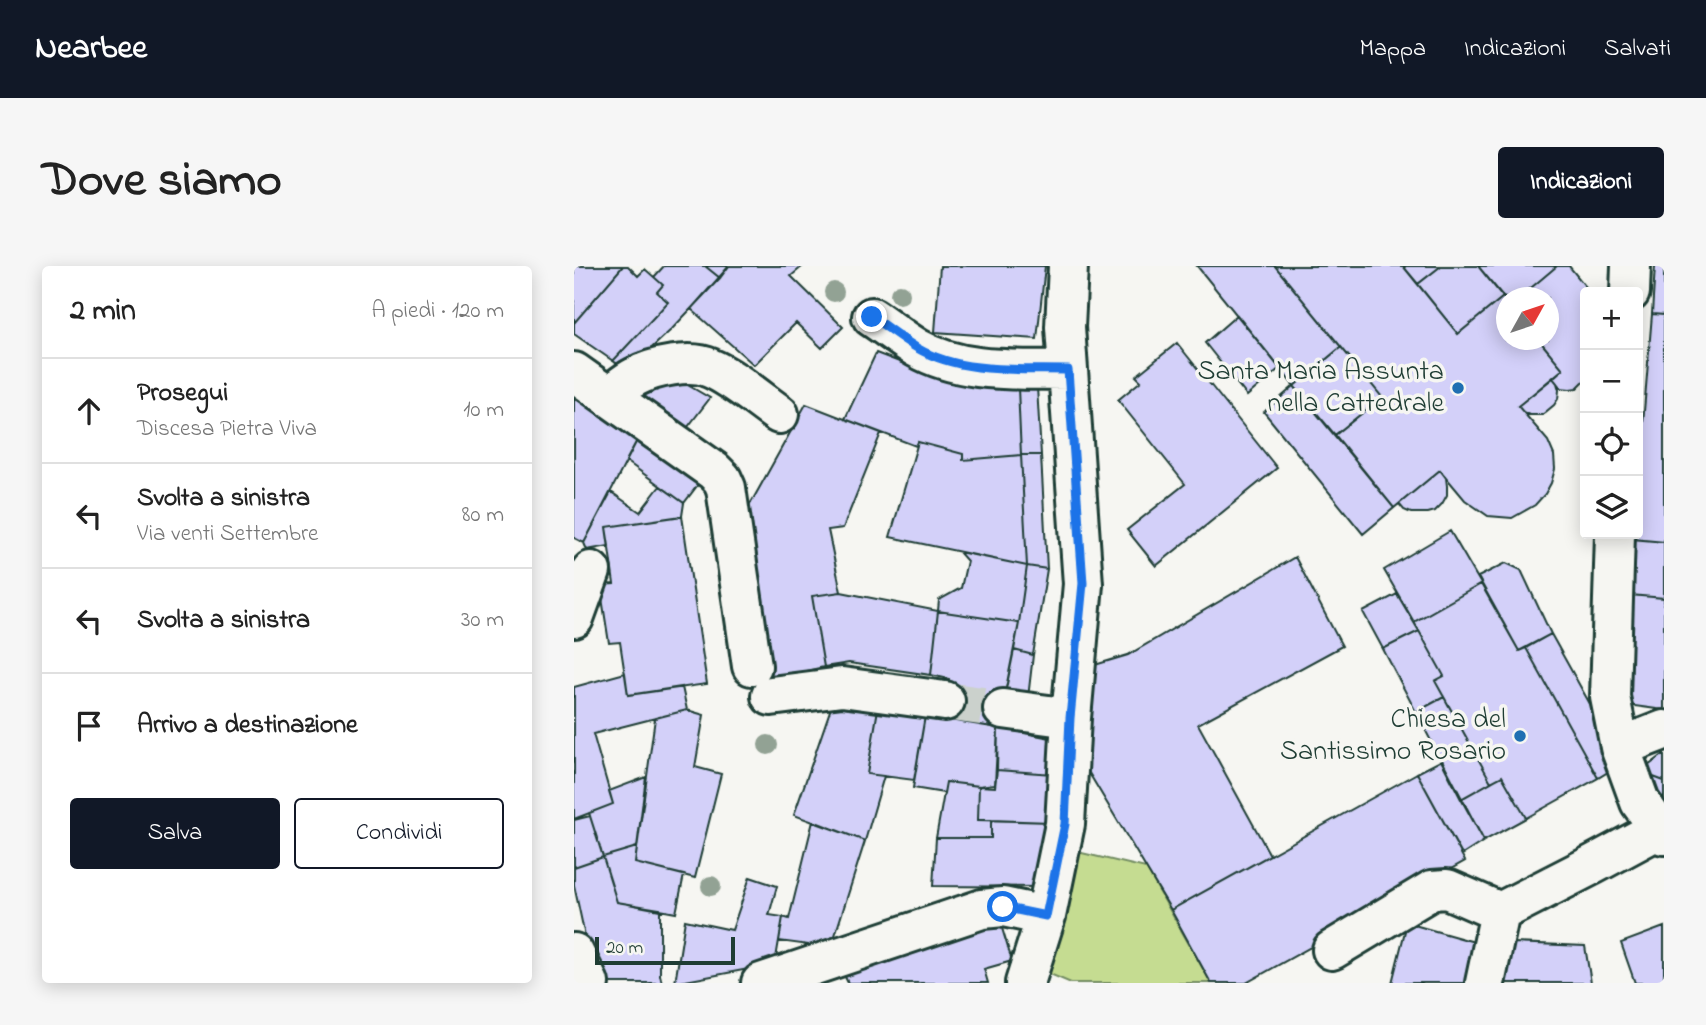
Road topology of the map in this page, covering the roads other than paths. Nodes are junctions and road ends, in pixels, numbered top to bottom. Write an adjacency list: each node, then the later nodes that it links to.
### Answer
1 (1068, 266): 5 (street)
2 (1632, 266): 3 (street)
3 (1630, 287)
4 (872, 317): 5 (street)
5 (1068, 370): 14 (street)
6 (574, 372): 7 (street)
7 (608, 396): 8 (street); 12 (street)
8 (779, 414)
9 (1615, 539): 16 (street)
10 (591, 571): 11 (street)
11 (574, 618)
12 (945, 701)
13 (1003, 709): 14 (street)
14 (1070, 718): 19 (street)
15 (1664, 730): 16 (street)
16 (1620, 747): 17 (street)
17 (1662, 832): 18 (street)
18 (1500, 912): 20 (street); 25 (street)
19 (1046, 916): 23 (street); 24 (street)
20 (1332, 950)
21 (574, 953): 22 (street)
22 (589, 983)
23 (761, 983)
24 (1025, 983)
25 (1485, 983)

